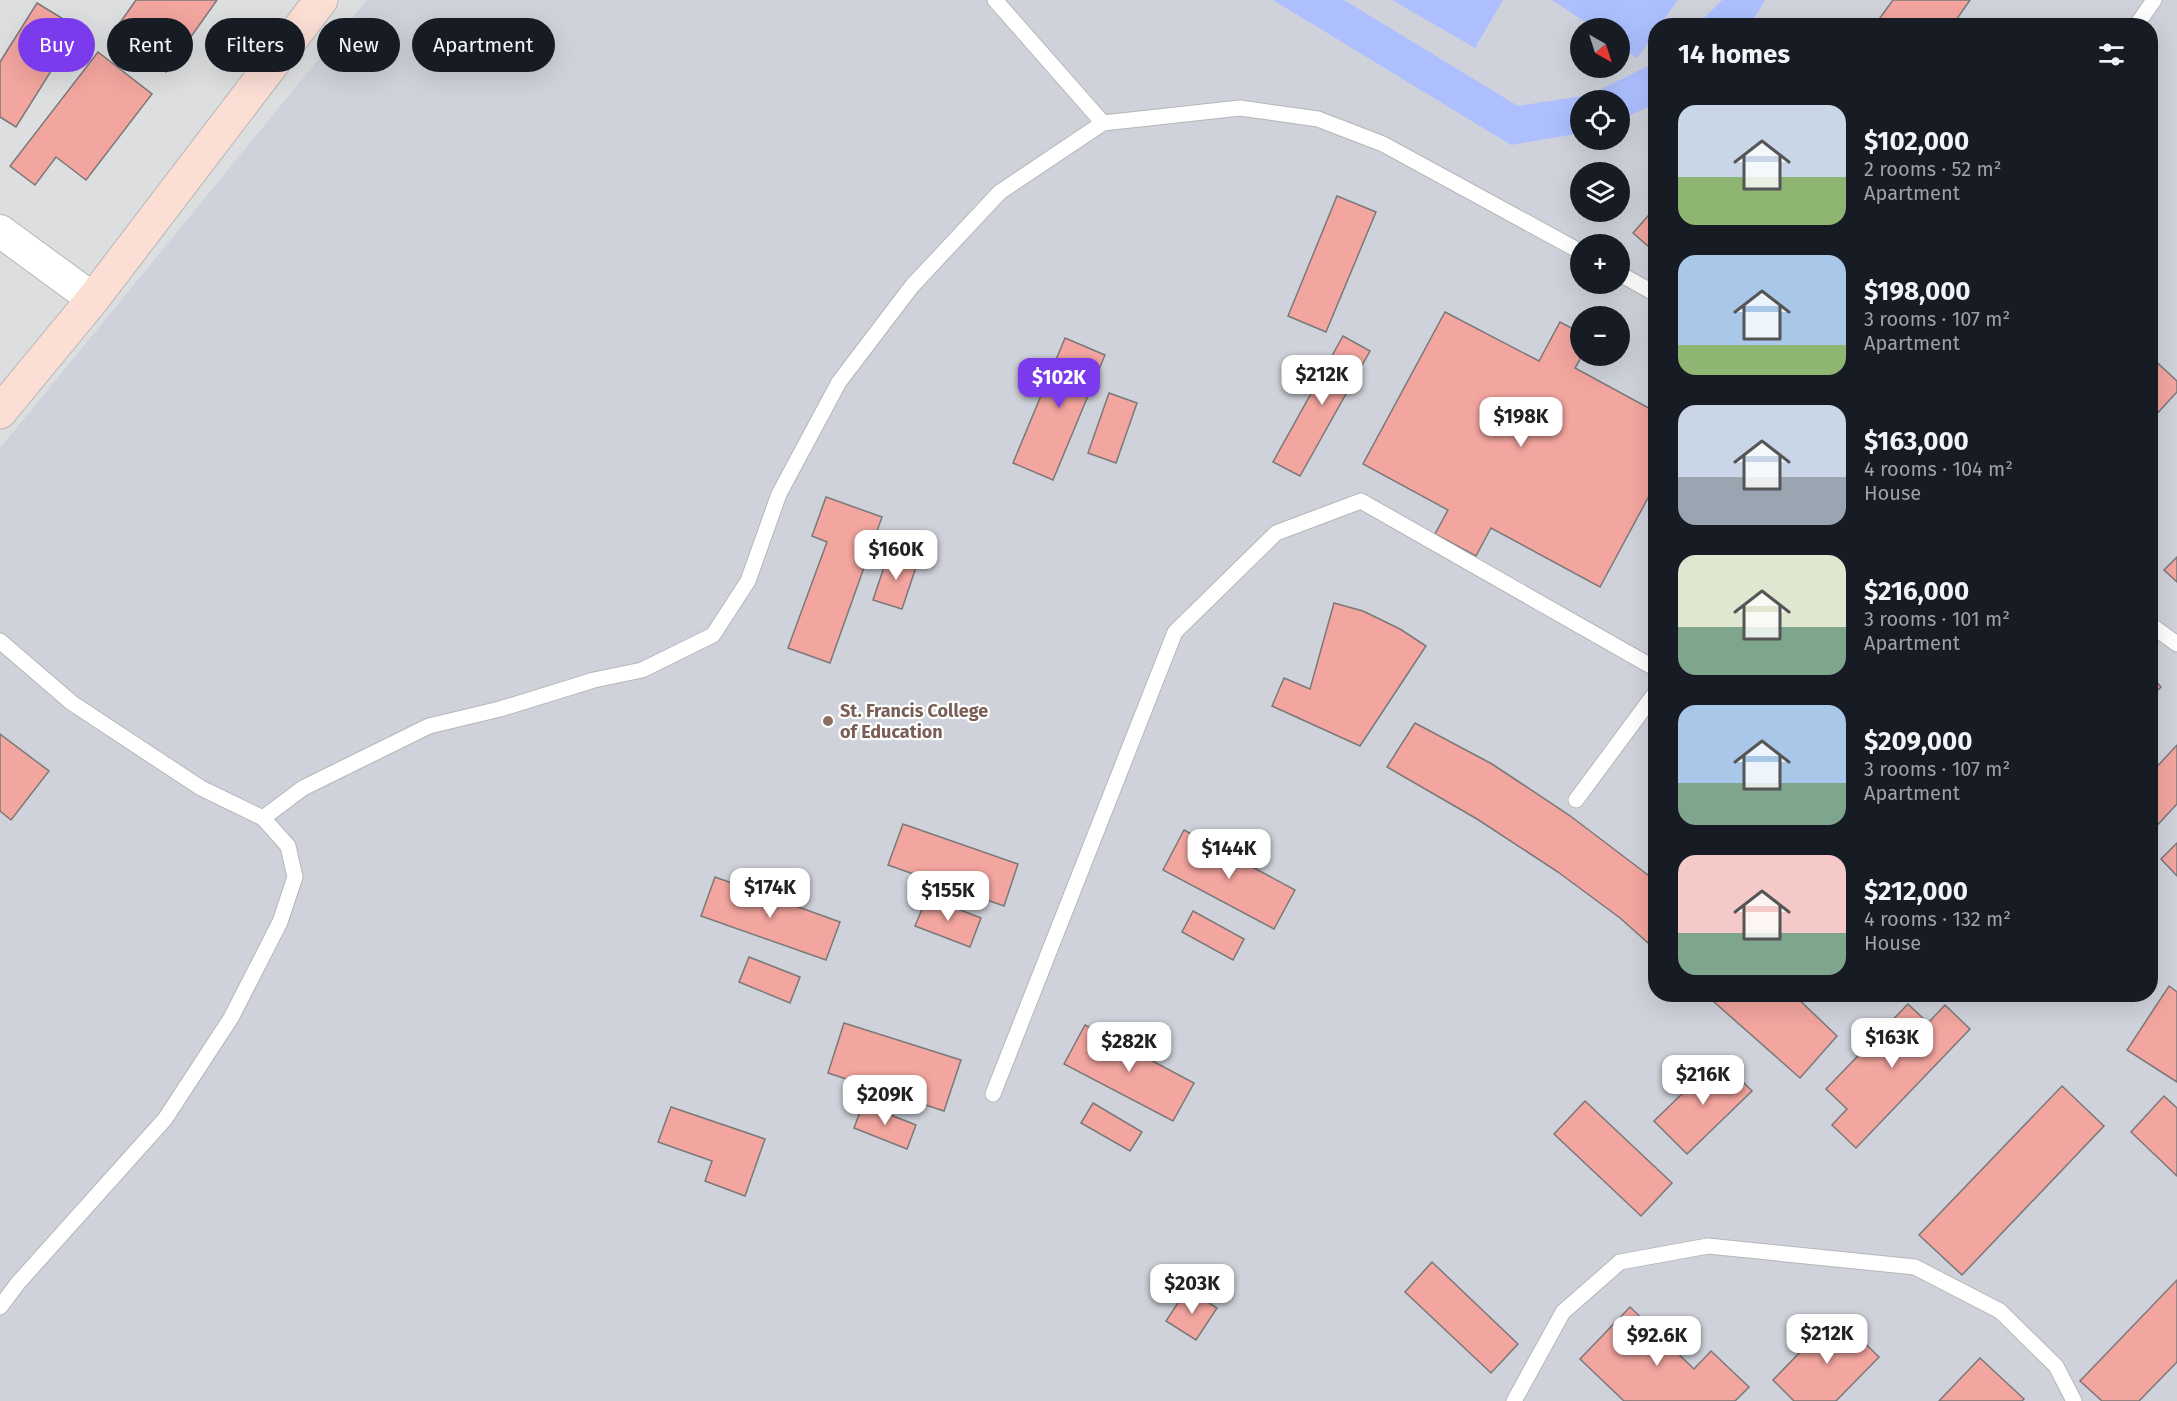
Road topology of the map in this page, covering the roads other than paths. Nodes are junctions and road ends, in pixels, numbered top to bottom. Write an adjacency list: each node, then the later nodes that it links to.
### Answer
1 (321, 0): 10 (main road)
2 (995, 0): 5 (lane)
3 (2154, 0): 4 (lane)
4 (2142, 18)
5 (1103, 123): 7 (lane); 18 (lane)
6 (0, 231): 10 (street)
7 (1570, 246)
8 (1630, 280): 9 (lane)
9 (1648, 290)
10 (93, 299): 11 (main road)
11 (0, 412)
12 (2158, 630): 14 (lane)
13 (0, 641): 18 (lane)
14 (2177, 644)
15 (1648, 664): 19 (lane)
16 (1648, 703): 17 (lane)
17 (1576, 800)
18 (263, 818): 20 (lane)
19 (993, 1094)
20 (0, 1307)
21 (1514, 1401): 22 (lane)
22 (2074, 1401)

